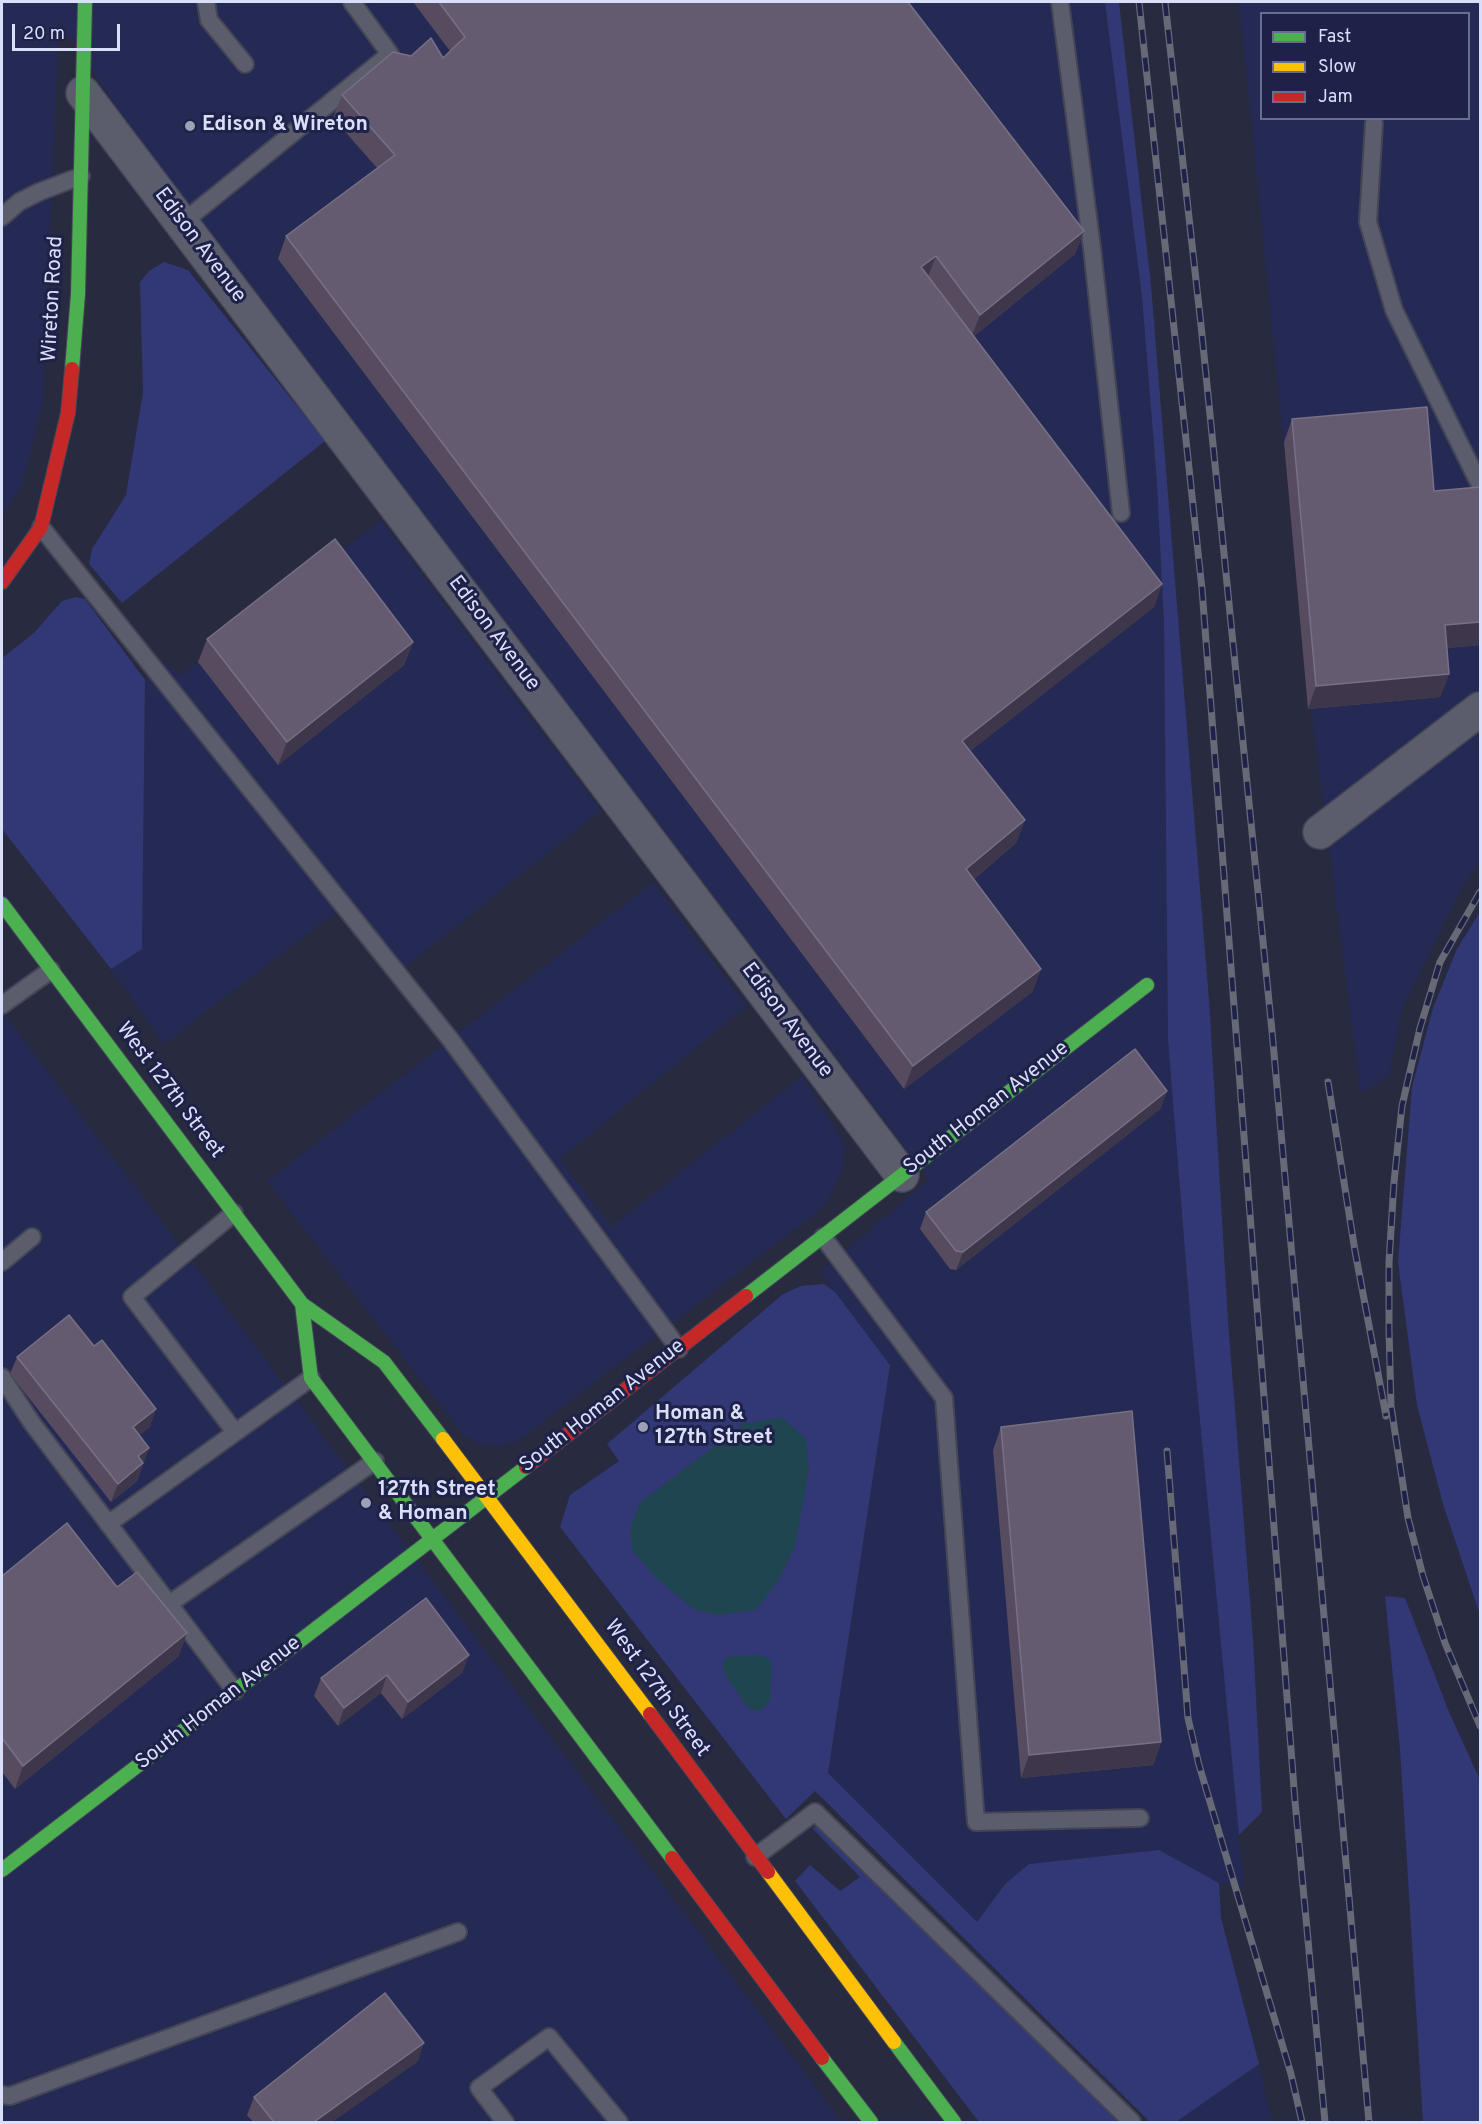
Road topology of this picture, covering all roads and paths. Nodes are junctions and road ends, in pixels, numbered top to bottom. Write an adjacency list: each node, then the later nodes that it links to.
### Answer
1 (85, 2): 6 (main road, Wireton Road)
2 (206, 2): 5 (lane)
3 (352, 2): 10 (lane)
4 (1060, 2): 12 (lane)
5 (245, 63)
6 (83, 93): 8 (main road, Wireton Road); 10 (street, Edison Avenue)
7 (1374, 123): 11 (lane)
8 (81, 176): 9 (lane); 13 (main road, Wireton Road)
9 (2, 217)
10 (182, 223): 21 (street, Edison Avenue)
11 (1480, 485)
12 (1121, 513)
13 (41, 527): 14 (main road, Wireton Road); 27 (lane)
14 (2, 582)
15 (1480, 709): 16 (street)
16 (1320, 832)
17 (2, 904): 18 (main road, West 127th Street)
18 (51, 969): 20 (lane); 22 (main road, West 127th Street)
19 (1146, 985): 21 (main road, South Homan Avenue)
20 (2, 1005)
21 (902, 1175): 24 (main road, South Homan Avenue)
22 (234, 1213): 26 (main road, West 127th Street); 30 (lane)
23 (32, 1237): 25 (lane)
24 (823, 1237): 27 (main road, South Homan Avenue); 37 (lane)
25 (2, 1262)
26 (302, 1304): 29 (main road, West 127th Street); 32 (main road, West 127th Street)
27 (679, 1349): 32 (main road, South Homan Avenue)
28 (2, 1377): 33 (lane)
29 (311, 1378): 30 (lane); 31 (main road)
30 (235, 1432): 33 (lane)
31 (375, 1461): 34 (main road); 35 (lane)
32 (488, 1497): 34 (main road, South Homan Avenue); 38 (main road, West 127th Street)
33 (108, 1524): 35 (lane)
34 (434, 1538): 36 (main road, South Homan Avenue); 44 (main road)
35 (169, 1605): 36 (lane)
36 (235, 1691): 39 (main road, South Homan Avenue)
37 (1140, 1818)
38 (754, 1857): 45 (main road, West 127th Street); 46 (lane)
39 (5, 1861)
40 (458, 1932): 41 (lane)
41 (2, 2095)
42 (505, 2122): 43 (lane)
43 (619, 2122)
44 (872, 2122)
45 (954, 2122)
46 (1132, 2122)

